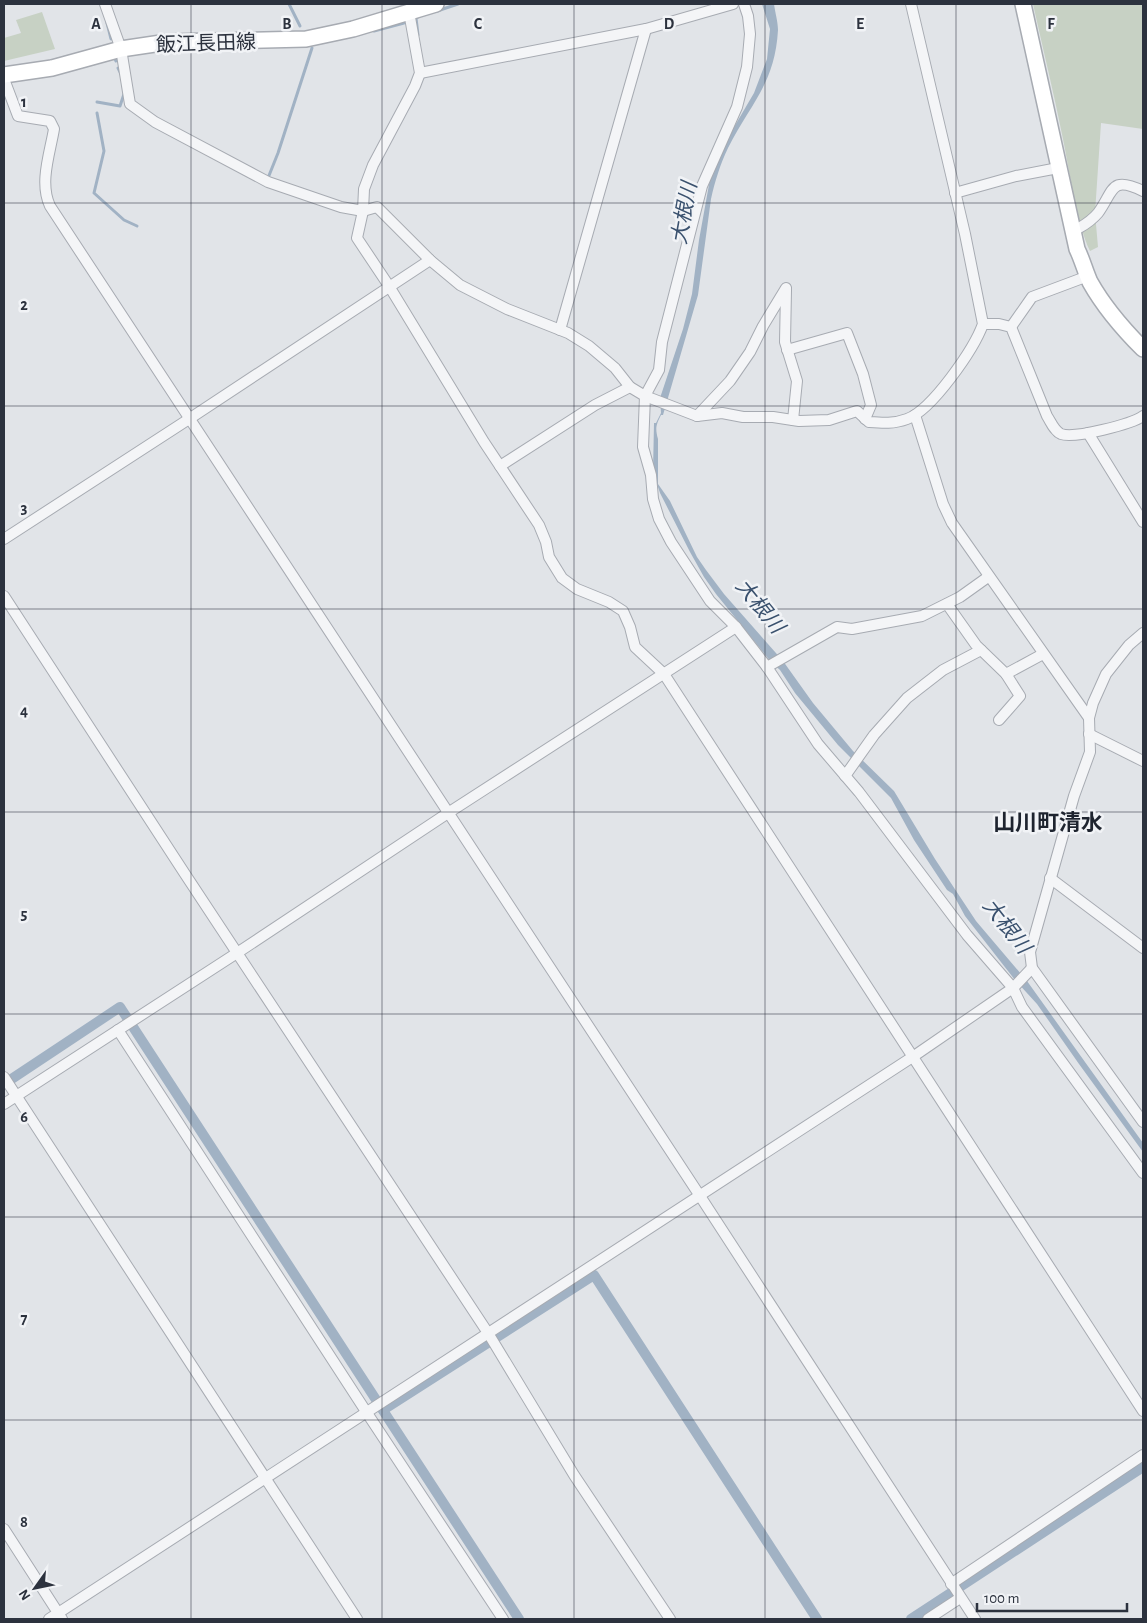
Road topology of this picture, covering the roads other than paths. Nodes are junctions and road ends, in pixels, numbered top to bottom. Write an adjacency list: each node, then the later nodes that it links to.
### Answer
1 (105, 4): 9 (street)
2 (436, 4): 7 (main road, 飯江長田線)
3 (733, 4): 8 (street)
4 (744, 4): 26 (street)
5 (911, 4): 14 (street)
6 (1023, 4): 12 (main road)
7 (409, 12): 9 (main road, 飯江長田線); 10 (street)
8 (646, 29): 10 (street); 22 (street)
9 (120, 49): 11 (main road, 飯江長田線); 15 (street)
10 (420, 73): 15 (street)
11 (4, 77): 31 (street)
12 (1058, 168): 14 (street); 18 (main road)
13 (1143, 191): 16 (street)
14 (955, 193): 20 (street)
15 (363, 211): 17 (street); 19 (street)
16 (1079, 228)
17 (430, 260): 19 (street); 22 (street)
18 (1088, 276): 21 (street); 24 (main road)
19 (389, 286): 31 (street); 34 (street)
20 (983, 324): 21 (street); 27 (street)
21 (1011, 327): 33 (street)
22 (560, 330): 25 (street)
23 (787, 350): 28 (street); 30 (street); 32 (street)
24 (1143, 350)
25 (630, 387): 26 (street); 34 (street)
26 (646, 396): 28 (street); 40 (street)
27 (915, 415): 30 (street); 37 (street)
28 (696, 416): 32 (street)
29 (1143, 416): 33 (street)
30 (865, 418): 32 (street)
31 (189, 419): 36 (street); 52 (street)
32 (793, 420)
33 (1088, 433): 35 (street)
34 (500, 466): 45 (street)
35 (1143, 522)
36 (4, 540)
37 (988, 577): 39 (street); 43 (street)
38 (4, 596): 55 (street)
39 (947, 604): 42 (street); 44 (street)
40 (736, 627): 44 (street); 45 (street)
41 (1143, 633): 47 (street)
42 (981, 650): 46 (street); 51 (street)
43 (1043, 654): 46 (street); 47 (street)
44 (768, 666): 51 (street)
45 (664, 674): 52 (street); 59 (street)
46 (1006, 674): 48 (street)
47 (1088, 718): 49 (street)
48 (999, 720)
49 (1089, 734): 50 (street); 53 (street)
50 (1143, 761)
51 (845, 776): 57 (street)
52 (448, 813): 55 (street); 65 (street)
53 (1050, 878): 54 (street); 56 (street)
54 (1143, 948)
55 (237, 952): 58 (street); 66 (street)
56 (1031, 968): 57 (street); 63 (street)
57 (1013, 987): 59 (street); 64 (street)
58 (118, 1030): 61 (street); 68 (street)
59 (914, 1056): 65 (street); 67 (street)
60 (4, 1077): 61 (street)
61 (16, 1096): 62 (street); 70 (street)
62 (4, 1104)
63 (1143, 1122)
64 (1143, 1173)
65 (700, 1196): 66 (street); 72 (street)
66 (488, 1333): 68 (street); 78 (street)
67 (1143, 1411)
68 (367, 1413): 70 (street); 77 (street)
69 (1143, 1455): 72 (street)
70 (265, 1479): 74 (street); 76 (street)
71 (4, 1529): 74 (street)
72 (952, 1585): 73 (street)
73 (959, 1597): 79 (street); 80 (street)
74 (60, 1616): 75 (street)
75 (49, 1619)
76 (357, 1619)
77 (503, 1619)
78 (670, 1619)
79 (928, 1619)
80 (974, 1619)

